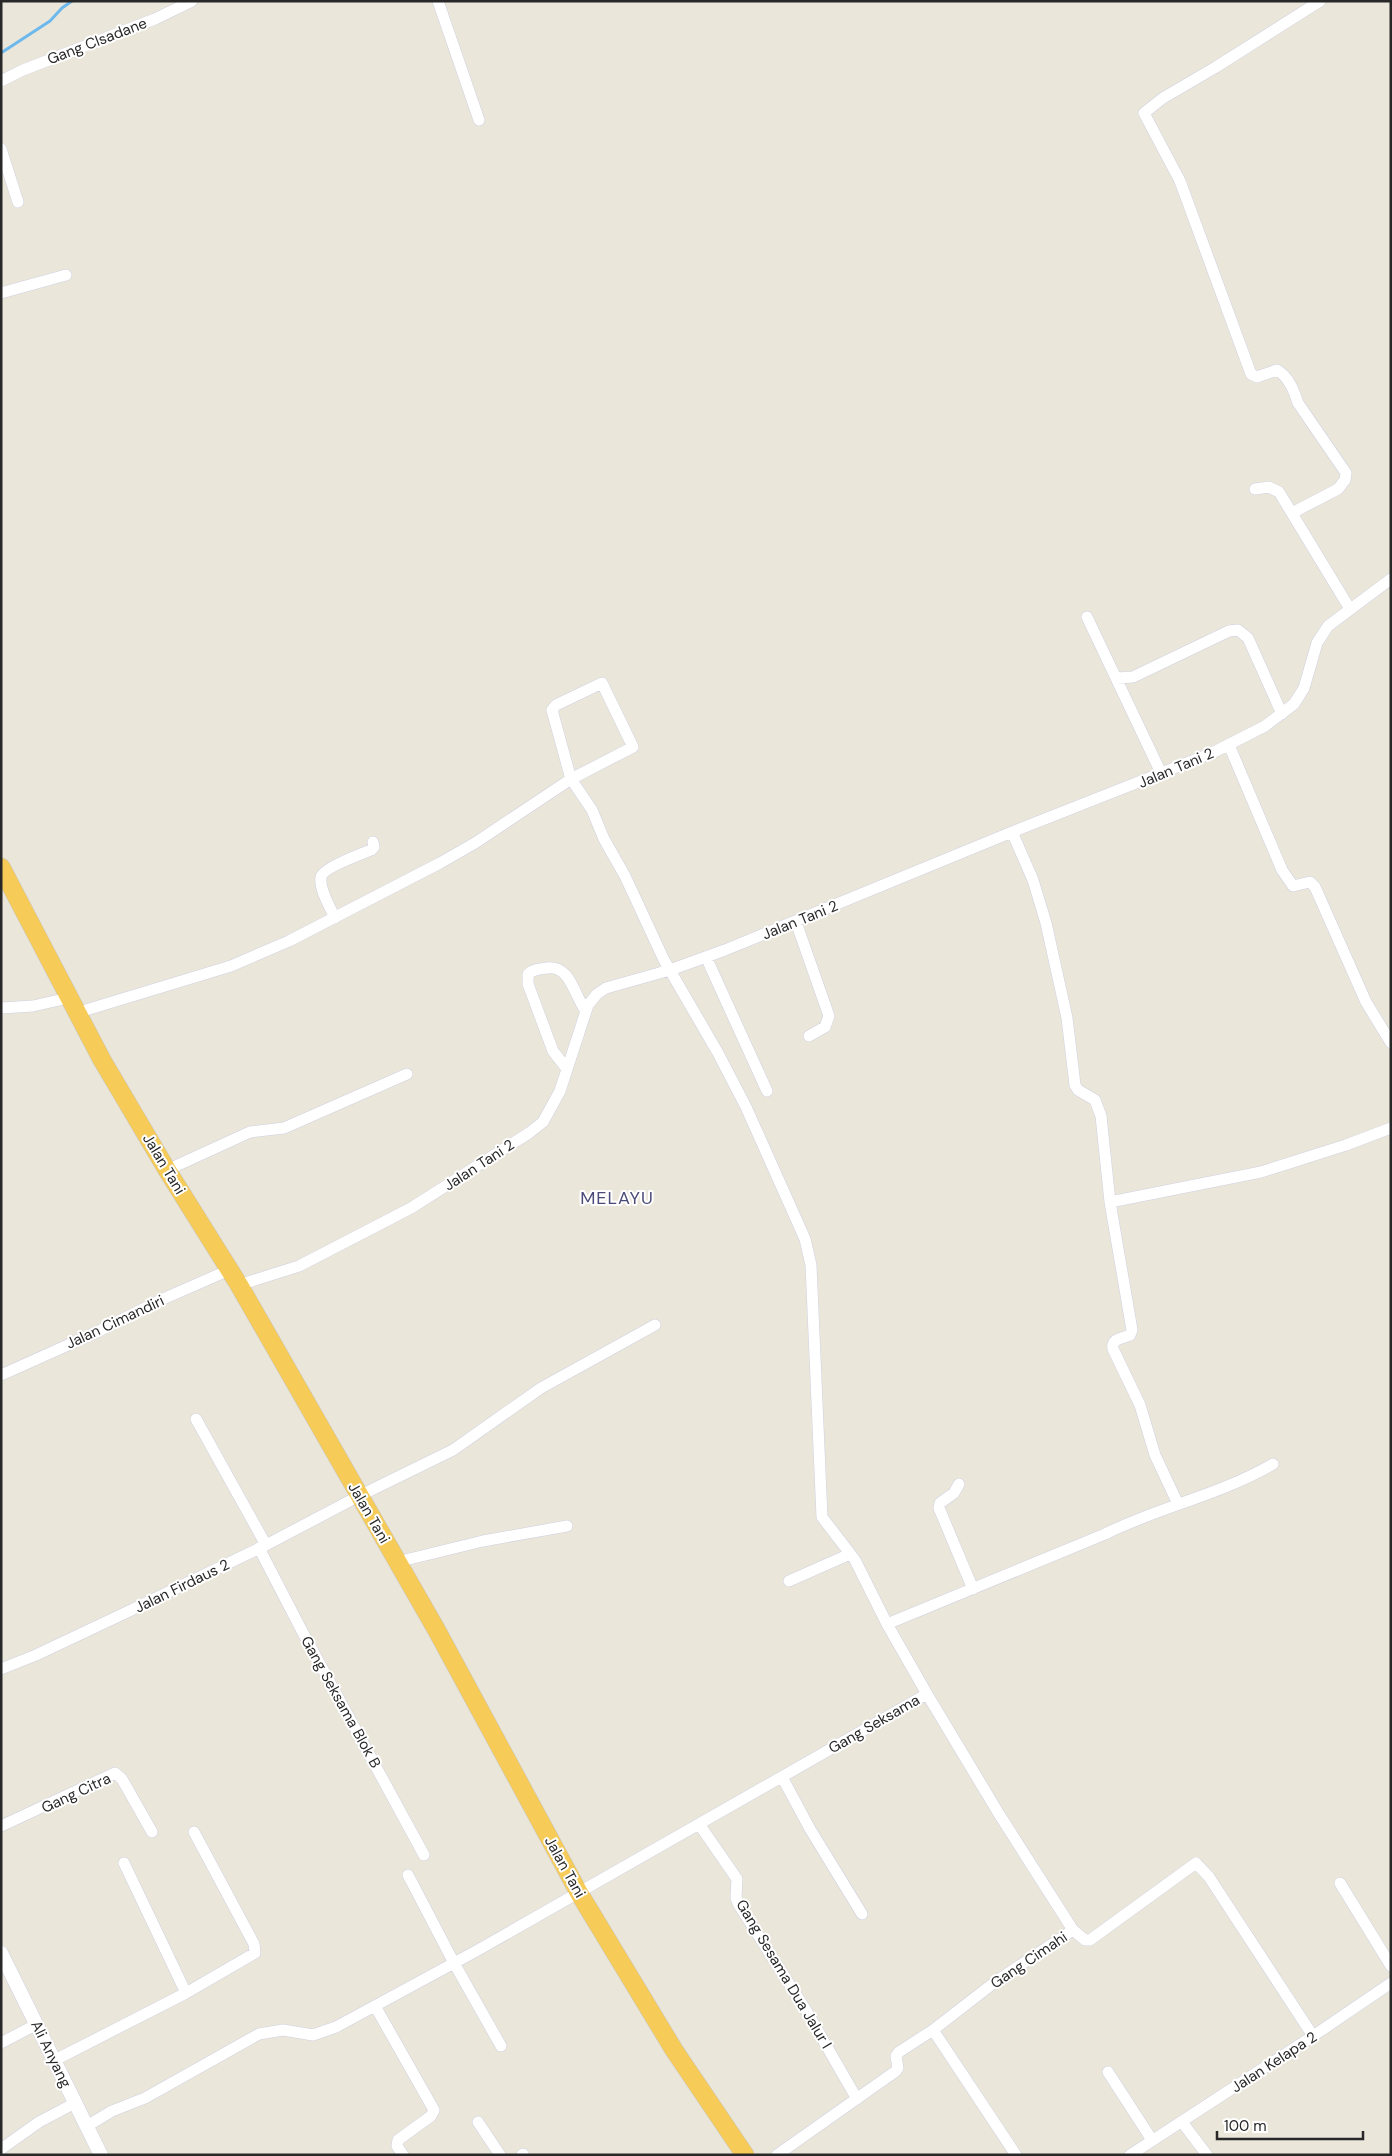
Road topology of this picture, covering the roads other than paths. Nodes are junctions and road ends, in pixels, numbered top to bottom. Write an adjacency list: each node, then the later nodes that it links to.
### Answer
1 (192, 1): 4 (street, Gang CIsadane)
2 (438, 1): 5 (street)
3 (1320, 1): 11 (street)
4 (1, 81)
5 (479, 120)
6 (1, 149): 7 (street)
7 (18, 202)
8 (66, 275): 9 (street)
9 (1, 293)
10 (1255, 489): 11 (street)
11 (1292, 513): 13 (street)
12 (1391, 579): 13 (street, Jalan Tani 2)
13 (1350, 609): 16 (street, Jalan Tani 2)
14 (1087, 617): 15 (street)
15 (1117, 678): 16 (street); 18 (street)
16 (1282, 714): 17 (street, Jalan Tani 2)
17 (1228, 745): 18 (street, Jalan Tani 2); 31 (street)
18 (1162, 775): 20 (street, Jalan Tani 2)
19 (571, 779): 19 (street); 23 (street); 26 (street)
20 (1012, 832): 24 (street, Jalan Tani 2); 37 (street)
21 (373, 842): 23 (street)
22 (1, 867): 27 (highway, Jalan Tani)
23 (335, 918): 27 (street)
24 (796, 922): 25 (street, Jalan Tani 2); 30 (street)
25 (706, 958): 26 (street, Jalan Tani 2); 34 (street)
26 (670, 970): 29 (street, Jalan Tani 2); 48 (street)
27 (72, 1006): 28 (street); 36 (highway, Jalan Tani)
28 (1, 1008)
29 (586, 1011): 32 (street, Jalan Tani 2); 32 (street)
30 (809, 1036)
31 (1391, 1043)
32 (568, 1068): 38 (street, Jalan Tani 2)
33 (407, 1074): 36 (street)
34 (767, 1091)
35 (1391, 1128): 37 (street)
36 (167, 1170): 38 (highway, Jalan Tani)
37 (1110, 1202): 45 (street)
38 (234, 1278): 40 (street, Jalan Cimandiri); 44 (highway, Jalan Tani)
39 (655, 1325): 44 (street, Jalan Firdaus 2)
40 (1, 1375)
41 (196, 1419): 47 (street, Gang Seksama Blok B)
42 (1273, 1464): 45 (street)
43 (958, 1484): 51 (street)
44 (359, 1496): 47 (street, Jalan Firdaus 2); 49 (highway, Jalan Tani)
45 (1178, 1504): 51 (street)
46 (567, 1526): 49 (street)
47 (263, 1547): 53 (street, Jalan Firdaus 2); 60 (street, Gang Seksama Blok B)
48 (850, 1554): 50 (street); 52 (street)
49 (397, 1562): 64 (highway, Jalan Tani)
50 (789, 1581)
51 (973, 1589): 52 (street)
52 (887, 1624): 54 (street)
53 (1, 1669)
54 (927, 1694): 55 (street, Gang Seksama); 66 (street, Gang Seksama)
55 (782, 1777): 56 (street, Gang Seksama); 65 (street)
56 (699, 1824): 64 (street, Gang Seksama); 80 (street, Gang Sesama Dua Jalur I)
57 (1, 1826): 58 (street, Gang Citra)
58 (152, 1832)
59 (194, 1832): 71 (street)
60 (424, 1855)
61 (124, 1864): 71 (street)
62 (408, 1875): 68 (street)
63 (1340, 1883): 69 (street)
64 (579, 1893): 68 (street, Gang Seksama); 90 (highway, Jalan Tani)
65 (862, 1914)
66 (1073, 1930): 74 (street, Gang Cimahi); 75 (street, Gang Cimahi)
67 (1, 1953): 73 (street, Ali Anyang)
68 (454, 1963): 72 (street, Gang Seksama); 77 (street)
69 (1391, 1966)
70 (1391, 1983): 75 (street, Jalan Kelapa 2)
71 (186, 1993): 78 (street)
72 (375, 2006): 84 (street, Gang Seksama); 88 (street)
73 (37, 2024): 76 (street); 78 (street, Ali Anyang)
74 (933, 2030): 80 (street, Gang Cimahi); 92 (street)
75 (1313, 2036): 83 (street, Jalan Kelapa 2)
76 (1, 2043)
77 (500, 2046)
78 (55, 2060): 81 (street, Ali Anyang)
79 (1108, 2072): 85 (street)
80 (856, 2098): 91 (street, Gang Cimahi)
81 (75, 2103): 84 (street, Ali Anyang); 86 (street)
82 (478, 2122): 89 (street)
83 (1182, 2122): 85 (street, Jalan Kelapa 2); 94 (street)
84 (87, 2126): 87 (street, Ali Anyang)
85 (1152, 2140): 93 (street, Jalan Kelapa 2)
86 (1, 2149)
87 (101, 2155)
88 (403, 2155)
89 (500, 2155)
90 (745, 2155)
91 (777, 2155)
92 (1016, 2155)
93 (1130, 2155)
94 (1207, 2155)

